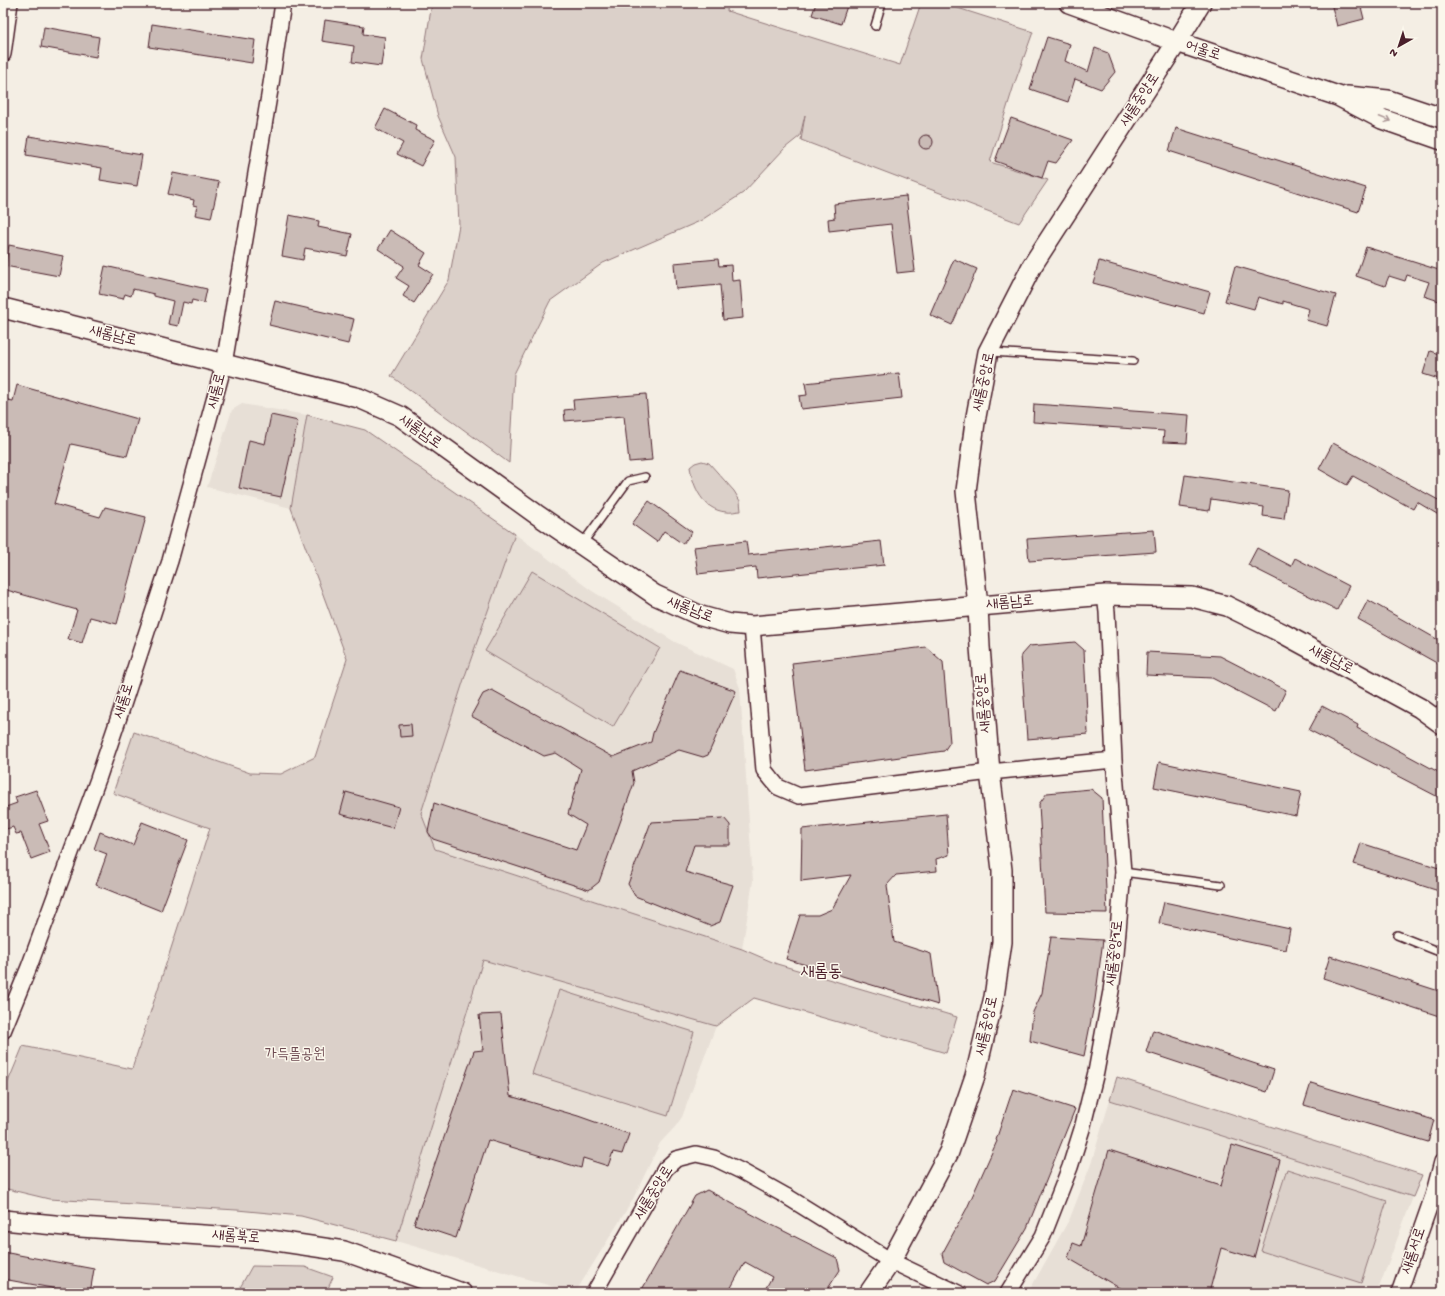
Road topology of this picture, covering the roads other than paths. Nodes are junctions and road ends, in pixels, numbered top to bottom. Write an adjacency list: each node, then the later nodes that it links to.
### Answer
1 (10, 3): 8 (street)
2 (283, 3): 15 (street, 새롬로)
3 (882, 3): 6 (lane)
4 (1069, 3): 7 (street, 어울로)
5 (1201, 3): 7 (street, 새롬중앙로)
6 (875, 26)
7 (1178, 42): 9 (street, 어울로); 13 (street, 새롬중앙로)
8 (3, 54)
9 (1338, 96): 10 (street, 어울로); 11 (street, 어울로, one-way to 11)
10 (1442, 118)
11 (1442, 140)
12 (3, 308): 15 (street, 새롬남로)
13 (988, 352): 14 (lane); 19 (street, 새롬중앙로)
14 (1133, 362)
15 (224, 364): 17 (street, 새롬남로); 30 (street, 새롬로)
16 (645, 477): 17 (lane)
17 (581, 546): 20 (street, 새롬남로)
18 (1105, 595): 19 (street, 새롬남로); 21 (street, 새롬남로); 24 (street, 새롬중앙1로)
19 (978, 606): 20 (street, 새롬남로); 25 (street, 새롬중앙로)
20 (752, 626): 25 (street)
21 (1420, 708): 22 (street, 새롬남로); 23 (street, 새롬남로)
22 (1442, 714)
23 (1442, 724)
24 (1114, 760): 25 (street); 26 (street, 새롬중앙1로)
25 (990, 772): 33 (street, 새롬중앙로)
26 (1123, 872): 27 (lane); 38 (street, 새롬중앙1로)
27 (1221, 886)
28 (1397, 935): 29 (lane)
29 (1442, 952)
30 (3, 1031)
31 (1442, 1162): 39 (street, 새롬서로)
32 (3, 1220): 34 (street, 새롬북로)
33 (891, 1261): 35 (street, 새롬중앙로); 36 (street, 새롬중앙로); 37 (street)
34 (462, 1293)
35 (594, 1293)
36 (869, 1293)
37 (958, 1293)
38 (1008, 1293)
39 (1399, 1293)

